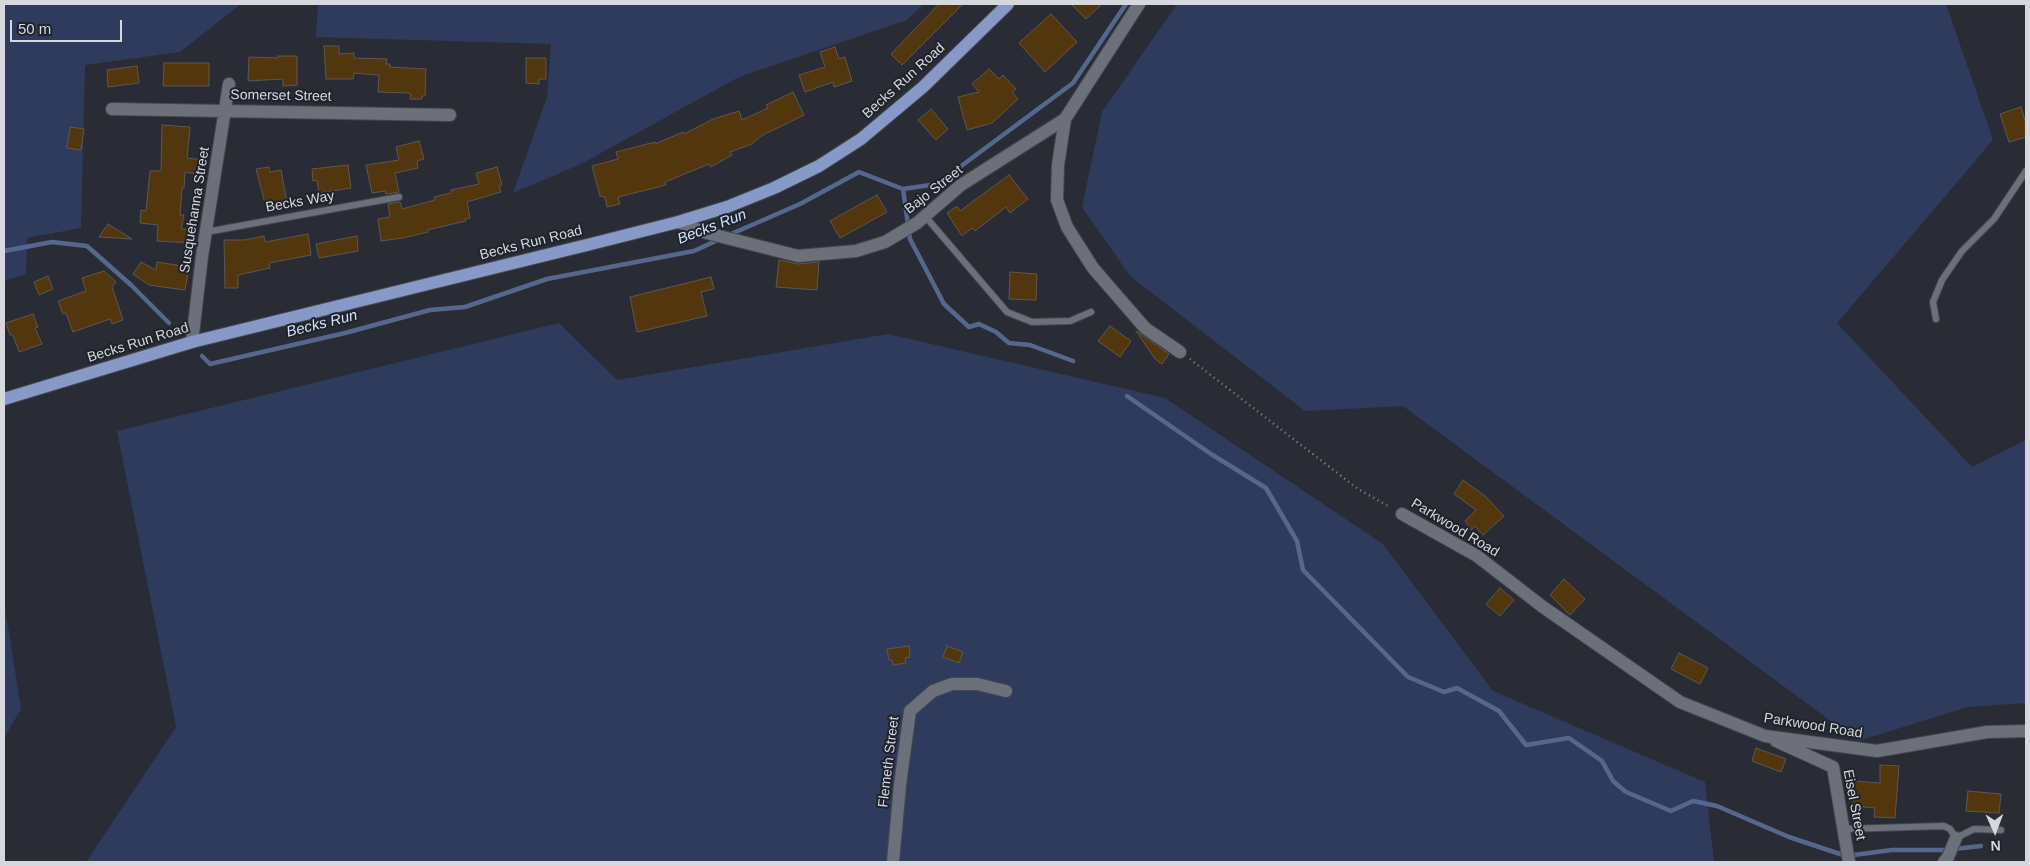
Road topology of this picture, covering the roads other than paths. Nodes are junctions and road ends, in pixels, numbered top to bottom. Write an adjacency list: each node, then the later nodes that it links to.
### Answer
1 (1008, 4): 11 (main road, Becks Run Road)
2 (1139, 4): 7 (street, Bajo Street)
3 (229, 84): 5 (street, Susquehanna Street)
4 (112, 109): 5 (street, Somerset Street)
5 (226, 110): 6 (street, Somerset Street); 12 (street, Susquehanna Street)
6 (450, 115)
7 (1065, 119): 10 (street, Bajo Street); 16 (street)
8 (2026, 171): 14 (lane)
9 (399, 197): 12 (lane, Becks Way)
10 (921, 219): 11 (street, Bajo Street); 13 (lane)
11 (678, 222): 15 (main road, Becks Run Road)
12 (206, 232): 15 (street, Susquehanna Street)
13 (1091, 312)
14 (1936, 320)
15 (192, 342): 17 (main road, Becks Run Road)
16 (1180, 352)
17 (4, 399)
18 (1402, 514): 21 (street, Parkwood Road)
19 (1006, 691): 26 (street, Flemeth Street)
20 (2026, 731): 21 (street, Parkwood Road)
21 (1764, 736): 22 (street, Eisel Street)
22 (1844, 829): 24 (lane); 27 (street, Eisel Street)
23 (2001, 830): 24 (lane)
24 (1956, 838): 25 (street)
25 (1946, 860)
26 (893, 862)
27 (1849, 862)

